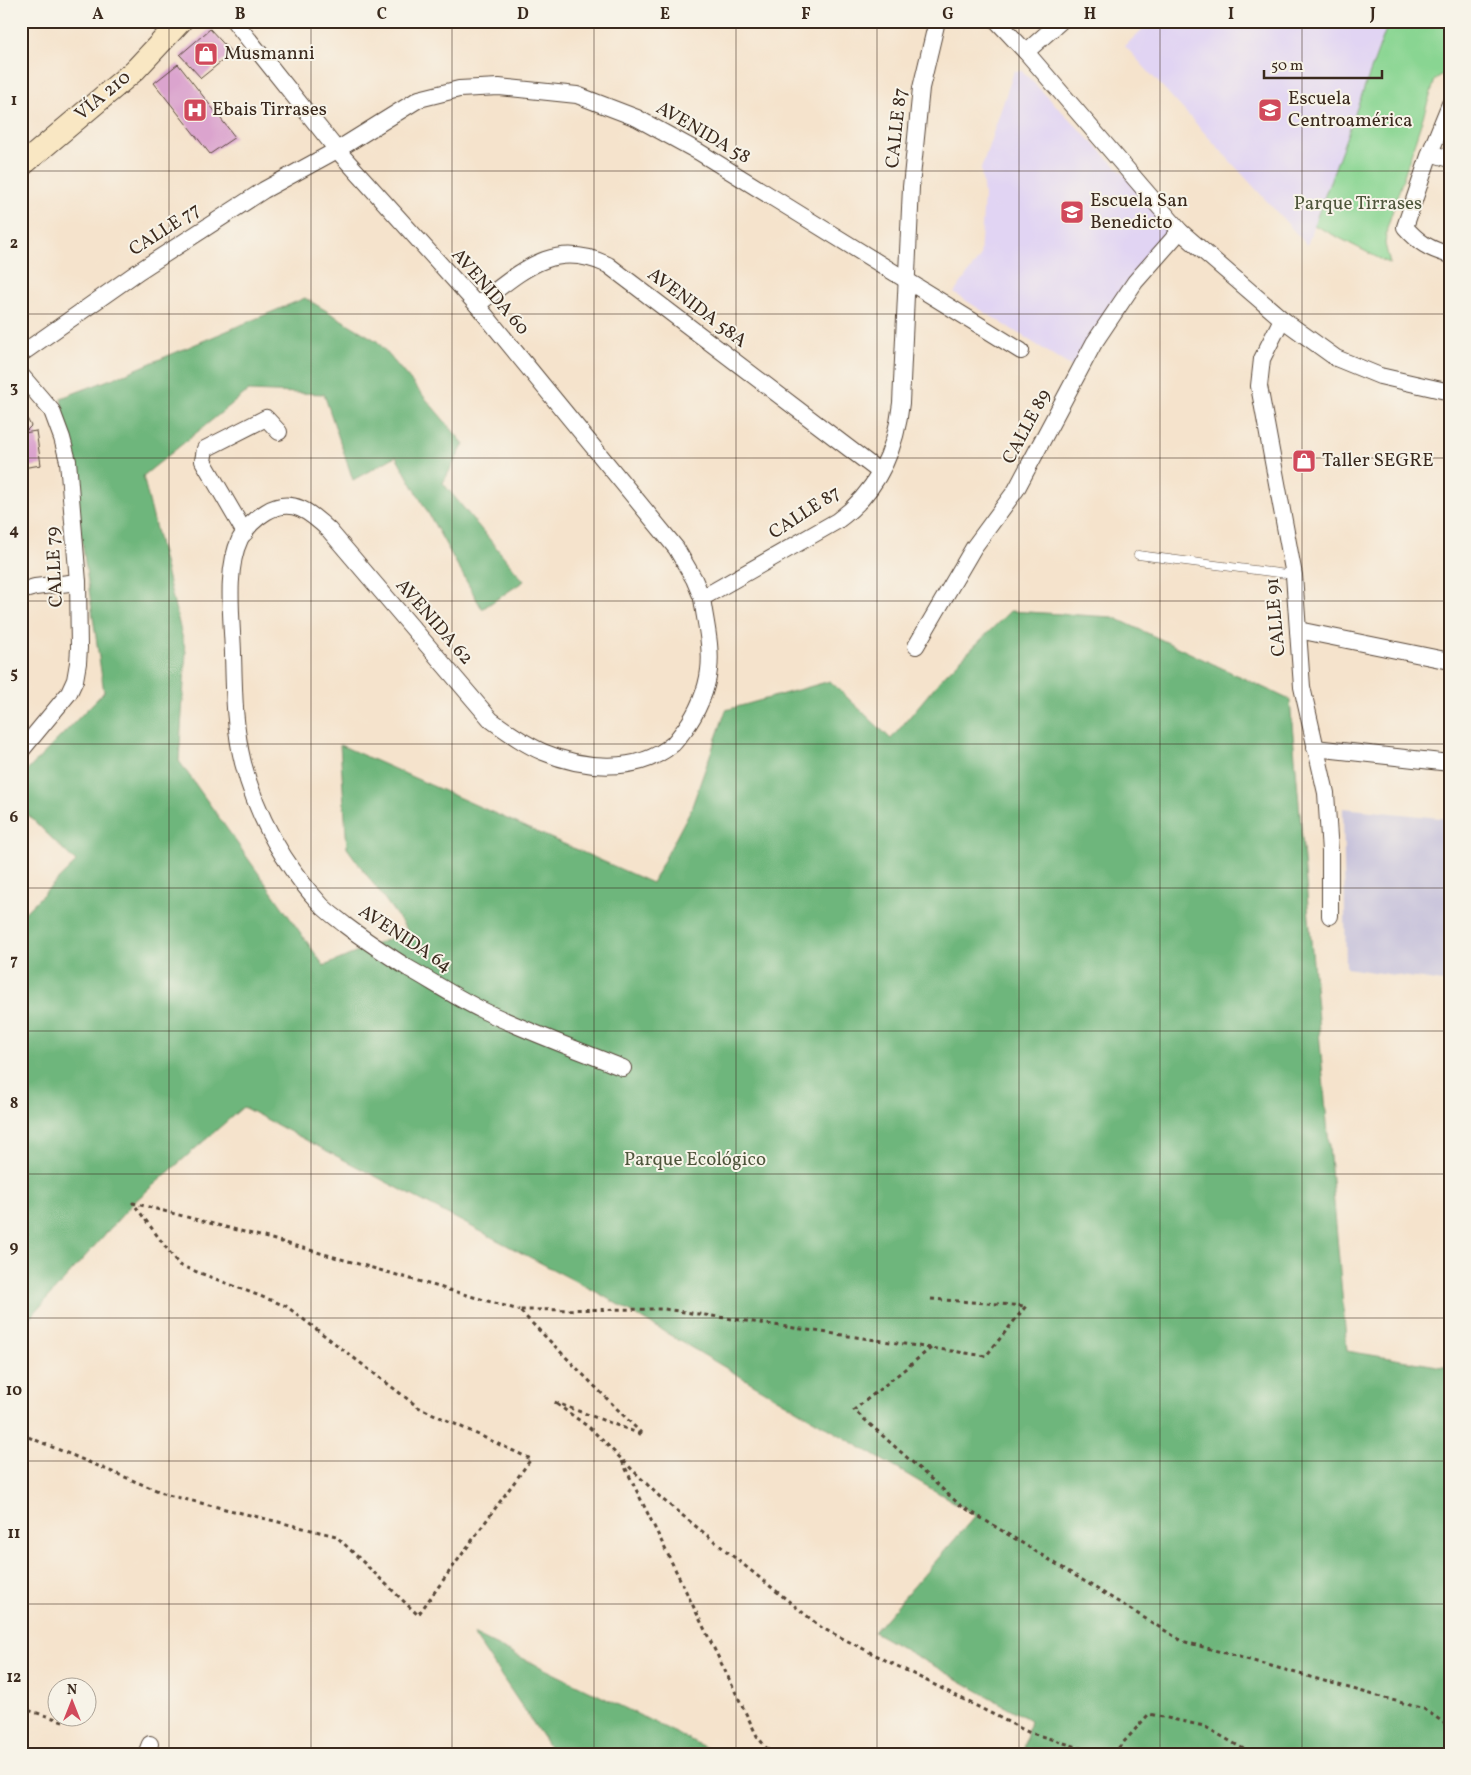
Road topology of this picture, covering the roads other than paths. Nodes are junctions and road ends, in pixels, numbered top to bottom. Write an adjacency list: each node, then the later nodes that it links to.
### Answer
1 (181, 21): 11 (main road, VÍA 210)
2 (234, 21): 8 (street, AVENIDA 60)
3 (937, 21): 14 (street, CALLE 87)
4 (997, 21): 6 (street)
5 (1061, 21): 6 (street)
6 (1026, 52): 12 (street)
7 (1450, 104): 9 (street)
8 (337, 150): 14 (street, AVENIDA 58); 15 (street, AVENIDA 60); 18 (street, CALLE 77)
9 (1430, 153): 10 (street); 13 (street)
10 (1450, 159)
11 (21, 166)
12 (1180, 232): 16 (street); 31 (street, CALLE 89)
13 (1450, 255)
14 (906, 281): 17 (street, AVENIDA 58); 22 (street, CALLE 87)
15 (477, 305): 22 (street, AVENIDA 58A); 29 (street, AVENIDA 60)
16 (1282, 319): 20 (street); 26 (street, CALLE 91)
17 (1021, 351)
18 (21, 354)
19 (21, 375): 27 (street, CALLE 79)
20 (1450, 392)
21 (279, 432): 24 (street)
22 (880, 472): 29 (street, CALLE 87)
23 (274, 507): 24 (street, AVENIDA 64); 29 (street, AVENIDA 62)
24 (244, 533): 37 (street, AVENIDA 64)
25 (1138, 555): 26 (lane)
26 (1294, 575): 30 (street, CALLE 91)
27 (78, 582): 28 (street); 34 (street, CALLE 79)
28 (21, 591)
29 (702, 598)
30 (1298, 630): 32 (street); 33 (street, CALLE 91)
31 (916, 646)
32 (1450, 662)
33 (1315, 748): 35 (street); 36 (street, CALLE 91)
34 (21, 751)
35 (1450, 763)
36 (1330, 916)
37 (623, 1068)

